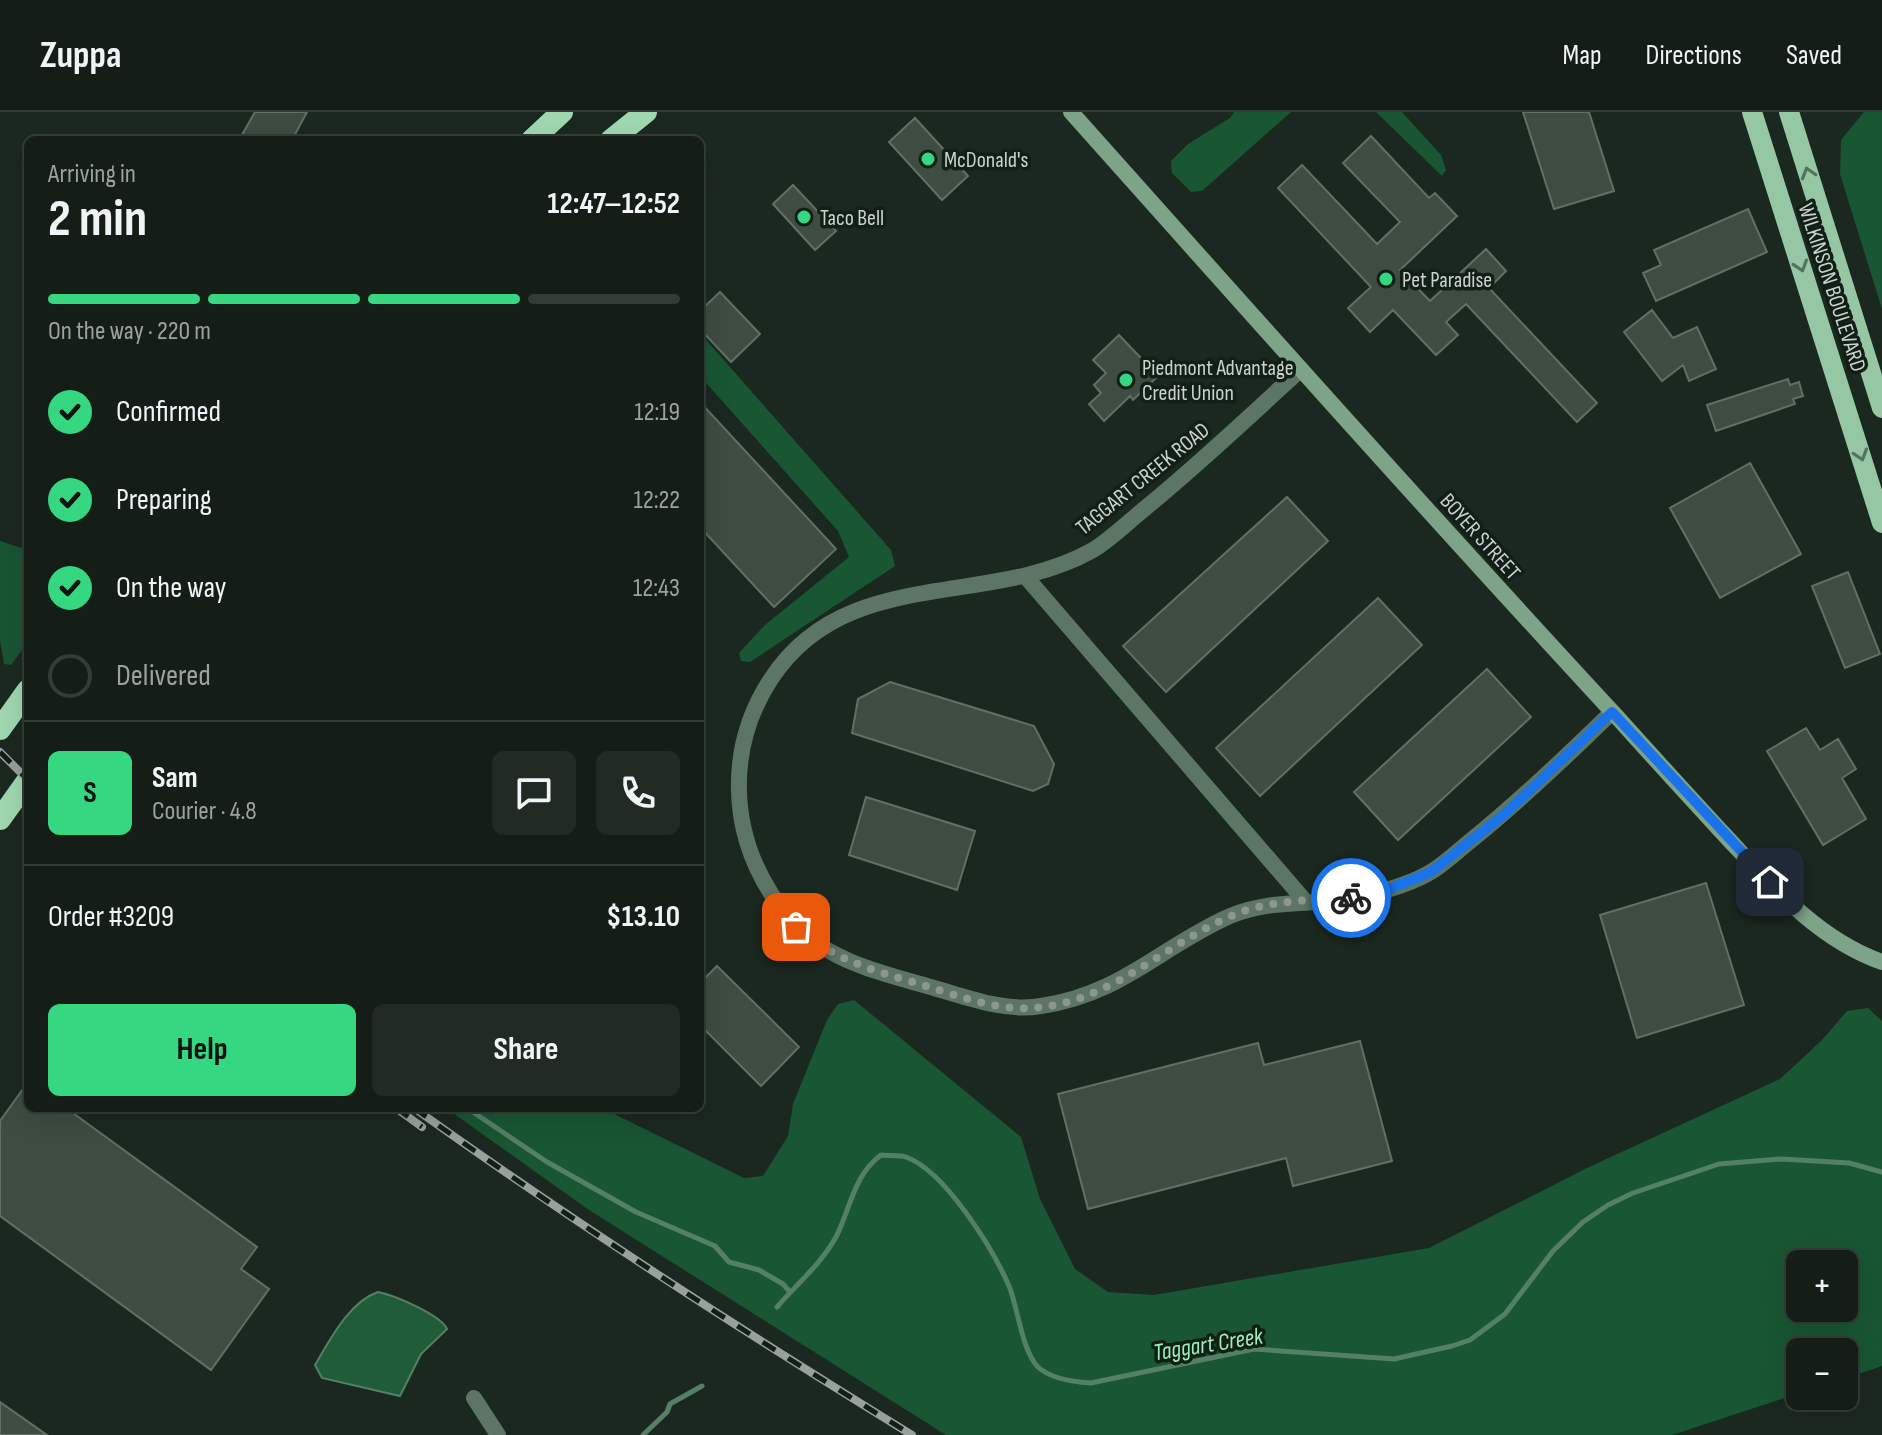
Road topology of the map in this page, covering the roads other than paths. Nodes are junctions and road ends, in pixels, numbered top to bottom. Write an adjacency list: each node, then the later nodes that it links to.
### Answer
1 (562, 112): 6 (highway)
2 (646, 112): 7 (highway)
3 (1071, 112): 8 (main road, BOYER STREET)
4 (1752, 112): 10 (main road, WILKINSON BOULEVARD, one-way to 10)
5 (1789, 112): 9 (main road, WILKINSON BOULEVARD, one-way to 5)
6 (536, 136)
7 (616, 136)
8 (1301, 369): 11 (street, TAGGART CREEK ROAD); 13 (main road, BOYER STREET)
9 (1882, 408)
10 (1882, 522)
11 (1026, 577): 17 (street); 17 (street, TAGGART CREEK ROAD)
12 (24, 696): 14 (highway)
13 (1612, 712): 17 (street, TAGGART CREEK ROAD); 18 (main road, BOYER STREET)
14 (0, 729)
15 (24, 786): 16 (highway)
16 (0, 819)
17 (1305, 901)
18 (1882, 962)
19 (474, 1398): 20 (street)
20 (498, 1435)

